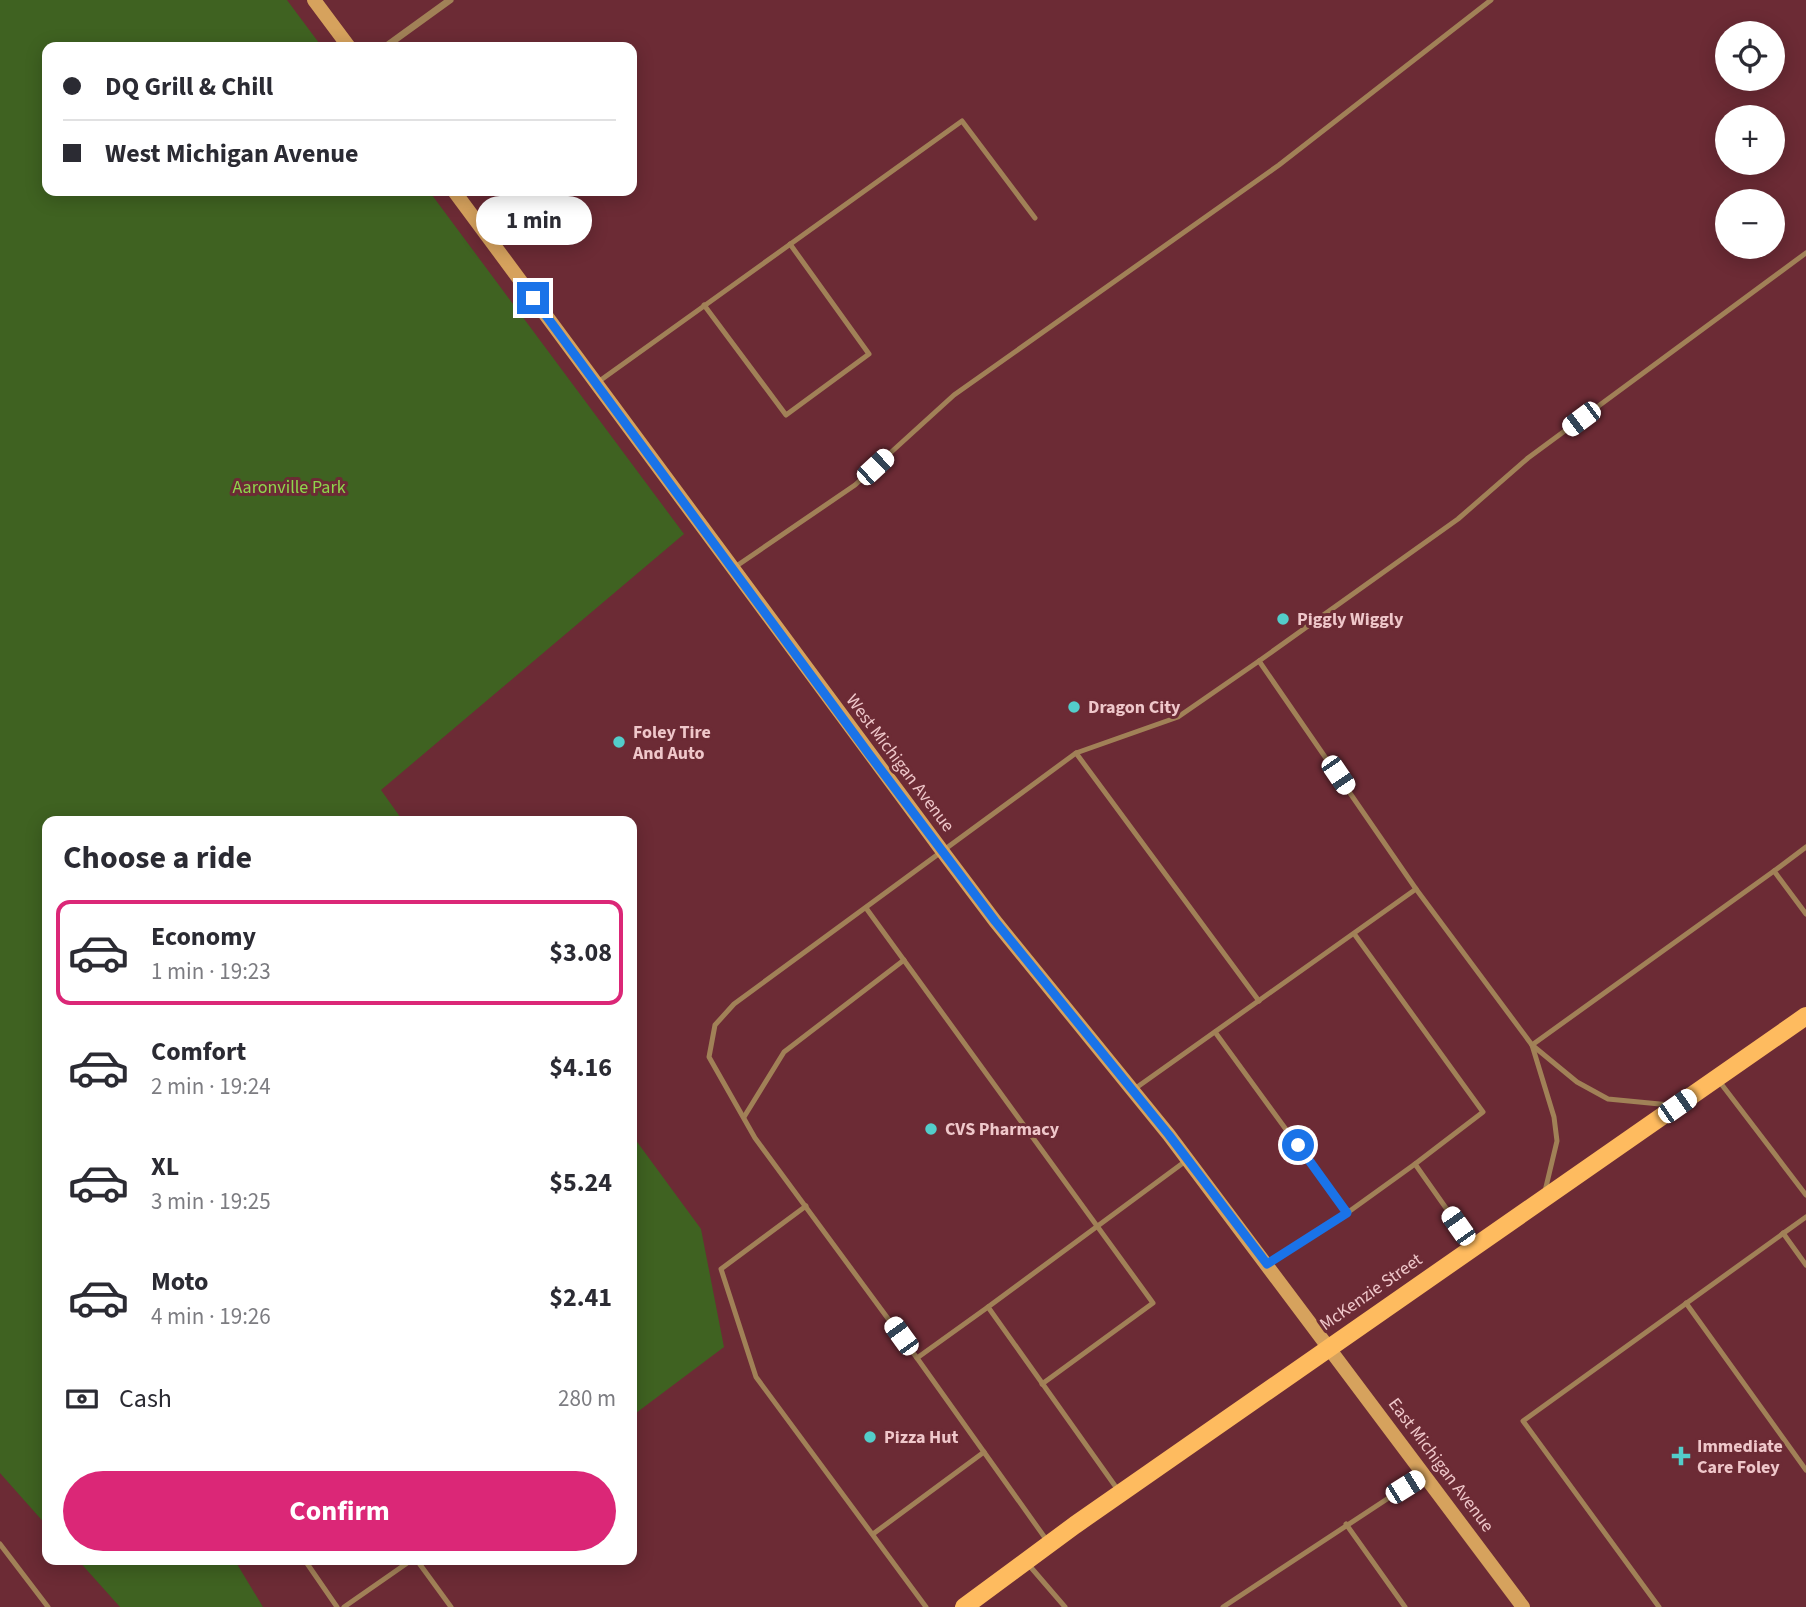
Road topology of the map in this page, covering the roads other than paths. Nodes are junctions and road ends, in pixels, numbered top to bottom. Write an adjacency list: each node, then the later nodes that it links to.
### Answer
1 (314, 0): 4 (street)
2 (450, 0): 5 (street)
3 (1491, 0): 12 (lane)
4 (345, 42)
5 (392, 42)
6 (458, 196): 11 (street, West Michigan Avenue)
7 (1035, 218): 8 (lane)
8 (790, 244): 10 (lane); 10 (lane)
9 (1806, 253): 13 (lane)
10 (705, 305): 11 (lane)
11 (595, 384): 12 (street, West Michigan Avenue)
12 (733, 569): 16 (street, West Michigan Avenue)
13 (1259, 661): 14 (lane); 18 (lane)
14 (1076, 753): 16 (lane); 23 (lane)
15 (1806, 847): 17 (lane)
16 (943, 852): 19 (lane); 28 (street, West Michigan Avenue)
17 (1774, 871): 20 (lane); 26 (lane)
18 (1416, 890): 21 (lane); 26 (lane)
19 (866, 908): 22 (lane); 30 (lane)
20 (1806, 914)
21 (1355, 935): 23 (lane); 32 (lane)
22 (904, 960): 30 (lane); 38 (lane)
23 (1259, 1001): 25 (lane)
24 (1806, 1016): 27 (main road, McKenzie Street)
25 (1215, 1032): 28 (lane); 36 (lane)
26 (1532, 1045): 29 (lane); 34 (lane)
27 (1717, 1078): 29 (main road, McKenzie Street); 33 (lane)
28 (1133, 1090): 31 (street, West Michigan Avenue)
29 (1677, 1106): 34 (main road, McKenzie Street)
30 (744, 1117): 35 (lane)
31 (1188, 1159): 38 (lane); 41 (street, West Michigan Avenue)
32 (1415, 1164): 36 (lane); 40 (lane)
33 (1806, 1195)
34 (1544, 1198): 40 (main road, McKenzie Street)
35 (806, 1206): 46 (lane); 53 (lane)
36 (1347, 1213): 41 (lane)
37 (1806, 1217): 39 (lane)
38 (1097, 1226): 44 (lane); 47 (lane)
39 (1783, 1233): 42 (lane); 43 (lane)
40 (1473, 1247): 45 (main road, McKenzie Street)
41 (1267, 1264): 45 (street, West Michigan Avenue)
42 (1806, 1265)
43 (1686, 1303): 49 (lane); 70 (lane)
44 (988, 1307): 46 (lane); 47 (lane)
45 (1329, 1346): 50 (street, East Michigan Avenue); 51 (main road, McKenzie Street)
46 (917, 1358): 48 (lane)
47 (1042, 1384): 51 (lane)
48 (984, 1452): 53 (lane); 55 (lane)
49 (1806, 1470)
50 (1424, 1474): 52 (lane); 69 (street, East Michigan Avenue)
51 (1120, 1493): 55 (main road, McKenzie Street)
52 (1346, 1524): 67 (lane); 68 (lane)
53 (873, 1534): 64 (lane)
54 (0, 1544): 60 (lane)
55 (1049, 1544): 56 (main road, McKenzie Street)
56 (1026, 1562): 65 (main road, McKenzie Street); 66 (lane)
57 (308, 1565): 61 (lane)
58 (406, 1565): 62 (lane)
59 (420, 1565): 63 (lane)
60 (48, 1607)
61 (337, 1607)
62 (344, 1607)
63 (451, 1607)
64 (926, 1607)
65 (964, 1607)
66 (1065, 1607)
67 (1223, 1607)
68 (1405, 1607)
69 (1523, 1607)
70 (1659, 1607)

